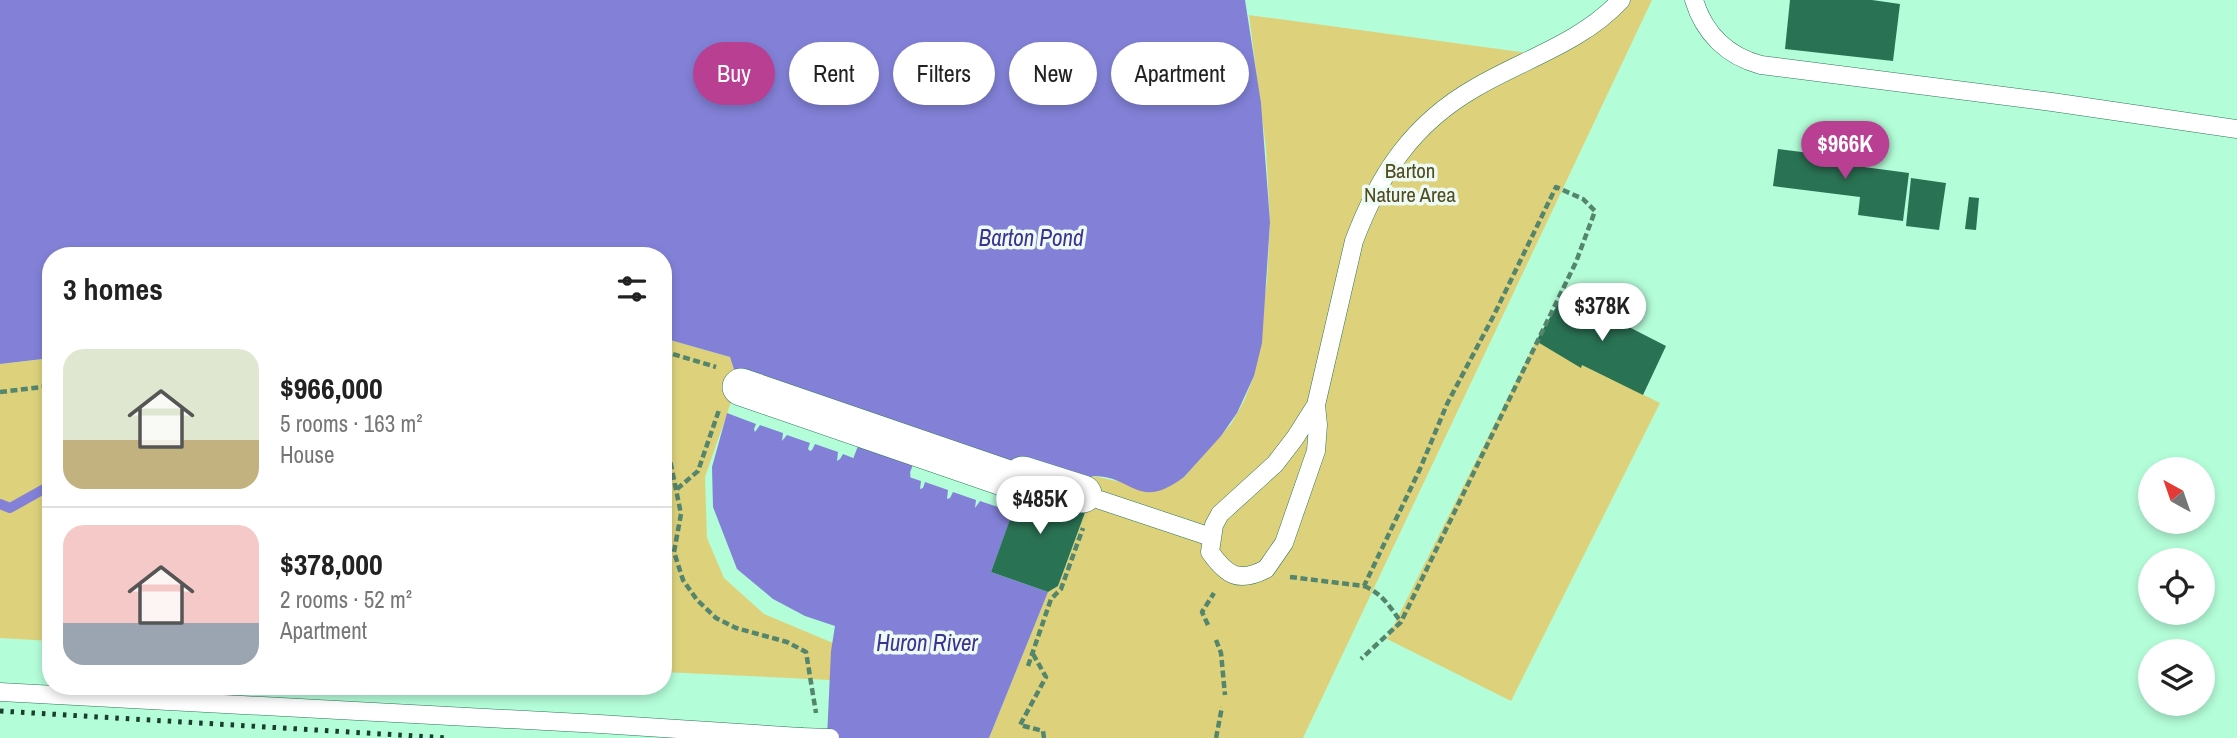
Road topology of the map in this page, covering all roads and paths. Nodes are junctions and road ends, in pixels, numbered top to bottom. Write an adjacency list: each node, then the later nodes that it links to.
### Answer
1 (1621, 0): 8 (lane)
2 (1694, 0): 3 (lane)
3 (2237, 129)
4 (672, 356): 5 (path)
5 (728, 385): 10 (path); 11 (street)
6 (42, 387): 7 (path)
7 (0, 392)
8 (1316, 405): 12 (lane); 13 (lane)
9 (672, 468): 10 (path)
10 (677, 489): 27 (path)
11 (1089, 507): 12 (lane); 19 (path)
12 (1211, 537): 14 (lane)
13 (1262, 571): 14 (lane); 15 (path)
14 (1229, 572): 17 (path)
15 (1364, 586): 16 (path); 16 (path)
16 (1401, 622): 20 (path)
17 (1208, 625)
18 (1216, 640): 25 (path)
19 (1032, 654): 21 (path); 30 (path)
20 (1361, 659)
21 (1028, 666)
22 (0, 692): 23 (lane)
23 (42, 694)
24 (57, 695): 28 (lane)
25 (1225, 695)
26 (1222, 708): 31 (path)
27 (818, 724)
28 (801, 737): 29 (lane, bridge)
29 (830, 738)
30 (1044, 738)
31 (1216, 738)

